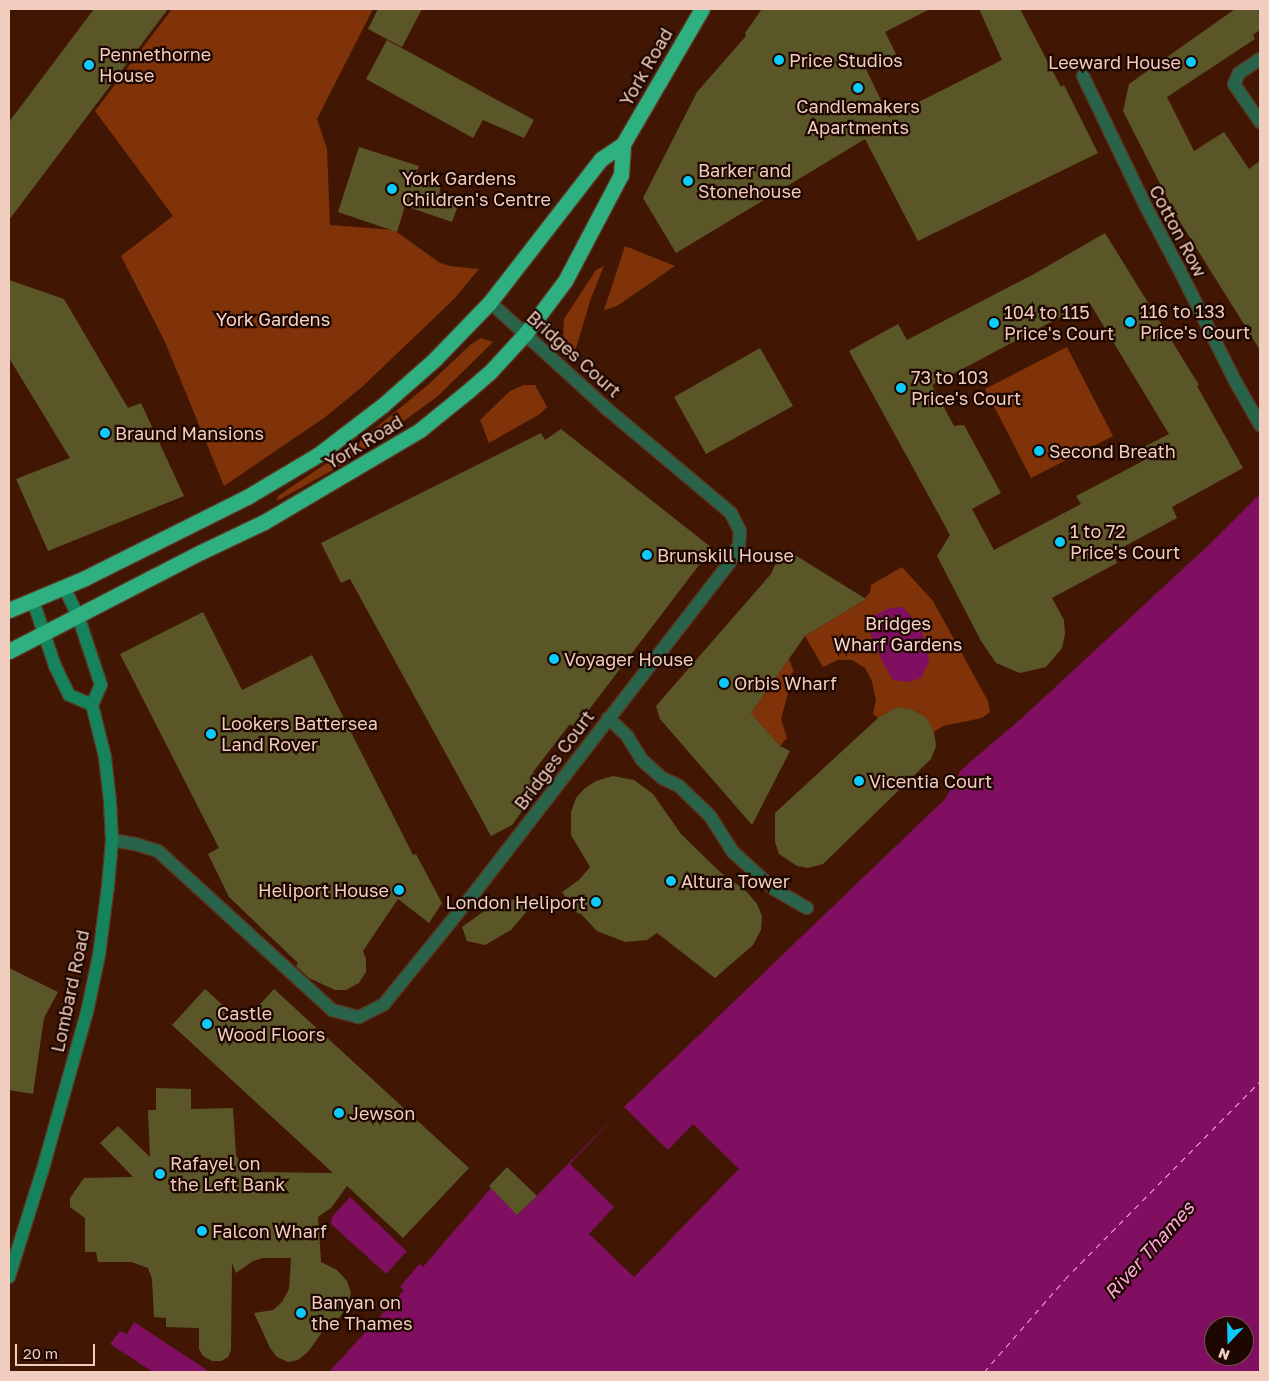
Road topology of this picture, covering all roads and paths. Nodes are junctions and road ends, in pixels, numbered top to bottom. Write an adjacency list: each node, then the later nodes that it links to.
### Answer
1 (702, 9): 5 (highway, York Road)
2 (1260, 58): 4 (street)
3 (1083, 76): 8 (street, Cotton Row)
4 (1260, 122)
5 (623, 144): 6 (highway, York Road); 7 (highway, York Road)
6 (490, 302): 7 (street, Bridges Court); 9 (highway, York Road)
7 (525, 334): 12 (highway, York Road); 16 (street, Bridges Court)
8 (1260, 425)
9 (64, 587): 10 (highway, York Road); 12 (main road)
10 (32, 600): 11 (highway, York Road); 13 (main road)
11 (9, 610)
12 (78, 616): 13 (highway, York Road); 15 (main road)
13 (45, 633): 14 (highway, York Road); 15 (main road)
14 (9, 651)
15 (92, 705): 17 (main road, Lombard Road)
16 (608, 718): 17 (street, Bridges Court); 18 (street)
17 (112, 840): 19 (main road, Lombard Road)
18 (807, 908)
19 (9, 1277)

